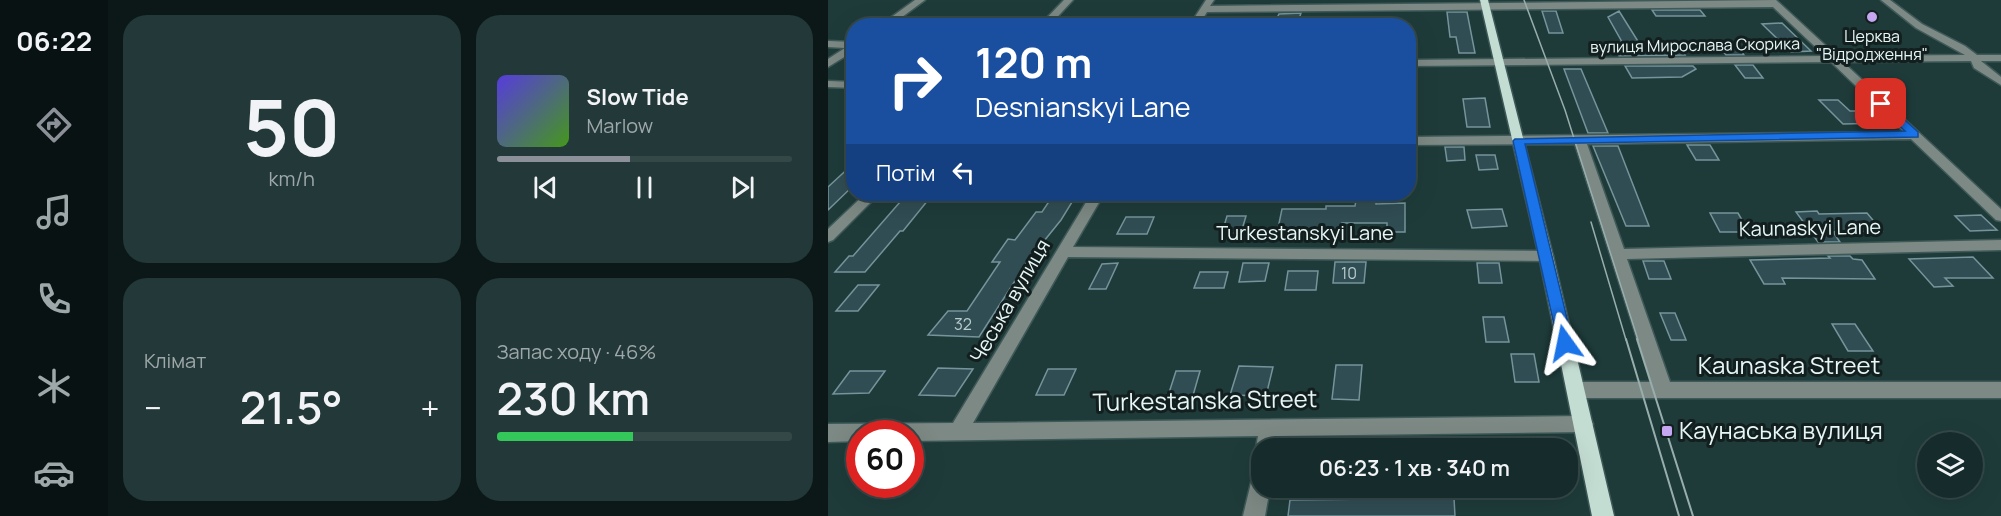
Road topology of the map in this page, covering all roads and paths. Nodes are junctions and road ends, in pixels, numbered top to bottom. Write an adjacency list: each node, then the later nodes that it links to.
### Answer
1 (921, 0): 8 (street)
2 (1069, 0): 9 (street)
3 (1210, 0): 7 (street)
4 (1885, 0): 15 (street)
5 (1774, 2): 6 (street); 14 (street)
6 (1485, 4): 7 (street); 19 (main road)
7 (1204, 9): 10 (street)
8 (895, 18)
9 (1051, 18)
10 (1198, 18)
11 (828, 44): 12 (street)
12 (846, 45)
13 (846, 51): 17 (street)
14 (1833, 58): 15 (street, вулиця Мирослава Скорика); 19 (street, вулиця Мирослава Скорика); 23 (street)
15 (1974, 58): 16 (street, вулиця Мирослава Скорика); 20 (street)
16 (2001, 58)
17 (828, 63)
18 (1416, 63): 19 (street, вулиця Мирослава Скорика)
19 (1498, 64): 26 (main road)
20 (2000, 80)
21 (828, 84): 22 (street)
22 (846, 85)
23 (1914, 135): 24 (street); 29 (street)
24 (1580, 140): 26 (street); 33 (street)
25 (1416, 141): 26 (street)
26 (1519, 141): 34 (main road)
27 (865, 201): 30 (street)
28 (1092, 201): 32 (street, Чеська вулиця)
29 (2001, 217)
30 (828, 237)
31 (2001, 245): 33 (street, Kaunaskyi Lane)
32 (1063, 252): 34 (street, Turkestanskyi Lane); 40 (street, Чеська вулиця)
33 (1619, 254): 36 (street)
34 (1546, 256): 35 (main road)
35 (1576, 390): 36 (street, Kaunaska Street); 38 (main road)
36 (1663, 390): 37 (street, Kaunaska Street)
37 (2001, 390)
38 (1583, 424): 39 (street, Turkestanska Street); 45 (main road)
39 (1270, 426): 40 (street, Turkestanska Street); 42 (street)
40 (959, 430): 41 (street, Turkestanska Street)
41 (828, 432)
42 (1268, 438)
43 (1257, 498): 44 (street)
44 (1254, 516)
45 (1603, 516)

